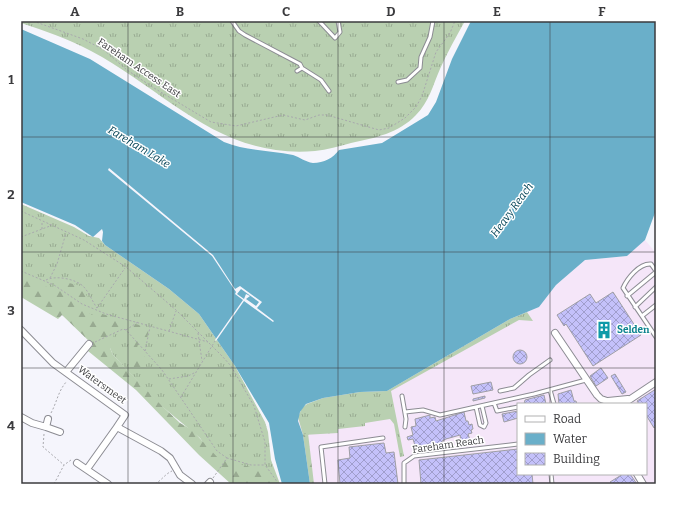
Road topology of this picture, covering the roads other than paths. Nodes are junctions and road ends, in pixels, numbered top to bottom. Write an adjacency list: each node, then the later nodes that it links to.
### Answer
1 (232, 21): 5 (lane)
2 (319, 21): 3 (lane)
3 (338, 21)
4 (433, 21): 7 (lane)
5 (302, 68): 6 (lane); 8 (lane)
6 (297, 71)
7 (398, 82)
8 (329, 91)
9 (656, 271): 11 (lane); 11 (lane)
10 (656, 287): 13 (lane)
11 (627, 296): 13 (lane)
12 (656, 305): 14 (lane)
13 (635, 306): 14 (lane)
14 (642, 316): 17 (lane)
15 (21, 331): 20 (street, Watersmeet)
16 (555, 333): 21 (street)
17 (656, 337)
18 (89, 344): 20 (street, Watersmeet)
19 (550, 360): 24 (lane)
20 (69, 374): 37 (street, Watersmeet)
21 (586, 380): 23 (lane); 25 (street)
22 (656, 382): 28 (street)
23 (550, 390): 29 (lane); 30 (lane)
24 (500, 391)
25 (595, 392): 27 (street); 31 (street)
26 (402, 396): 36 (lane)
27 (610, 402): 28 (street)
28 (628, 402)
29 (494, 403): 32 (lane); 34 (lane)
30 (554, 403)
31 (599, 403)
32 (482, 406): 33 (lane); 33 (lane)
33 (476, 407): 36 (lane)
34 (517, 407)
35 (129, 409): 37 (street, Watersmeet)
36 (405, 412): 42 (lane)
37 (125, 414): 41 (street, Watersmeet)
38 (21, 417): 40 (street)
39 (48, 419): 40 (street)
40 (46, 427): 43 (street)
41 (117, 427): 47 (street, Watersmeet); 50 (street)
42 (405, 427)
43 (60, 432)
44 (383, 438): 51 (lane)
45 (517, 444): 52 (lane, Fareham Reach)
46 (77, 463): 47 (street)
47 (87, 469): 49 (street)
48 (638, 475): 53 (street)
49 (108, 484)
50 (192, 484)
51 (325, 484)
52 (404, 484)
53 (643, 484)

